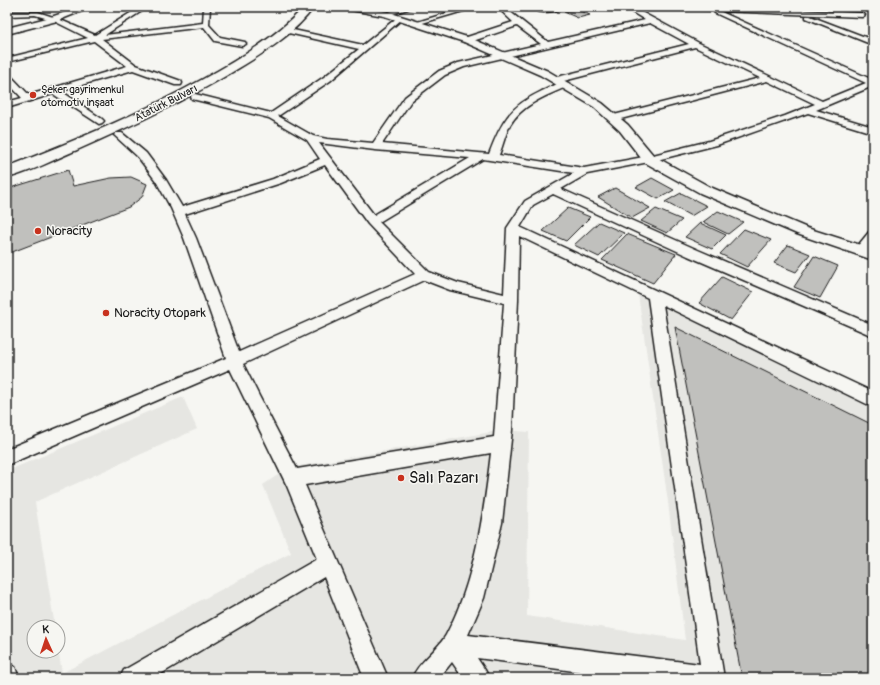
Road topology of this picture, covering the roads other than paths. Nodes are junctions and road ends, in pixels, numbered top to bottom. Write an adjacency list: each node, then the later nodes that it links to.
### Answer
1 (33, 7): 17 (street)
2 (88, 7): 22 (street)
3 (145, 7): 30 (street)
4 (207, 7): 26 (street)
5 (310, 7): 27 (main road, Atatürk Bulvarı)
6 (345, 7): 19 (street)
7 (411, 7): 19 (street)
8 (474, 7): 24 (street)
9 (500, 7): 25 (street)
10 (561, 7): 15 (street)
11 (627, 7): 23 (street)
12 (682, 7): 14 (street)
13 (830, 7): 16 (street)
14 (710, 8): 16 (street); 50 (street)
15 (539, 10)
16 (796, 12): 32 (street)
17 (24, 13): 18 (street); 22 (street)
18 (7, 14)
19 (385, 14): 21 (street)
20 (286, 16): 29 (main road, Atatürk Bulvarı)
21 (400, 18): 24 (street); 36 (street)
22 (54, 19): 28 (street); 30 (street)
23 (652, 20): 34 (street); 35 (street)
24 (417, 23): 31 (street)
25 (518, 23): 31 (street); 34 (street)
26 (206, 25): 30 (street); 33 (street)
27 (287, 30): 36 (street); 48 (main road); 68 (main road, Atatürk Bulvarı)
28 (7, 31)
29 (268, 32): 33 (main road); 66 (main road, Atatürk Bulvarı)
30 (95, 38): 39 (street); 40 (street)
31 (467, 40): 38 (street)
32 (873, 43)
33 (242, 44): 37 (main road)
34 (547, 45): 38 (street)
35 (696, 45): 43 (street); 44 (street)
36 (365, 48): 54 (street)
37 (229, 52)
38 (503, 55): 44 (street); 60 (street)
39 (7, 60)
40 (133, 67): 45 (street); 47 (street)
41 (190, 76): 45 (main road)
42 (7, 77): 49 (street)
43 (766, 79): 50 (street); 55 (street)
44 (560, 82): 55 (street); 62 (street)
45 (178, 83): 46 (main road)
46 (165, 89)
47 (55, 91): 49 (street); 56 (street)
48 (195, 97): 54 (street); 58 (main road)
49 (28, 99): 51 (street)
50 (822, 104): 52 (street)
51 (7, 105)
52 (808, 110): 57 (street); 64 (street)
53 (113, 115): 56 (main road)
54 (272, 116): 59 (street)
55 (613, 118): 64 (street)
56 (99, 121): 63 (main road)
57 (873, 130)
58 (119, 135): 69 (main road); 71 (street)
59 (310, 138): 60 (street); 65 (street)
60 (375, 147): 61 (street)
61 (481, 156): 62 (street); 72 (street)
62 (494, 157): 67 (street)
63 (7, 159)
64 (649, 159): 67 (street); 75 (street)
65 (327, 160): 71 (street); 72 (street)
66 (7, 165)
67 (584, 171): 70 (street)
68 (7, 173)
69 (7, 183)
70 (552, 188): 73 (street); 80 (street)
71 (179, 212): 81 (street)
72 (372, 221): 77 (street)
73 (512, 228): 78 (street); 79 (street)
74 (873, 235): 75 (street)
75 (860, 251): 76 (street)
76 (873, 256)
77 (424, 275): 79 (street); 81 (street)
78 (654, 295): 82 (street); 87 (street)
79 (511, 300): 83 (street)
80 (873, 331)
81 (234, 361): 84 (street); 85 (street)
82 (873, 400)
83 (502, 443): 85 (street); 87 (street)
84 (7, 457)
85 (293, 478): 86 (street)
86 (329, 563): 88 (street); 89 (street)
87 (453, 644): 90 (street); 91 (street)
88 (132, 678)
89 (376, 678)
90 (424, 678)
91 (477, 678)

